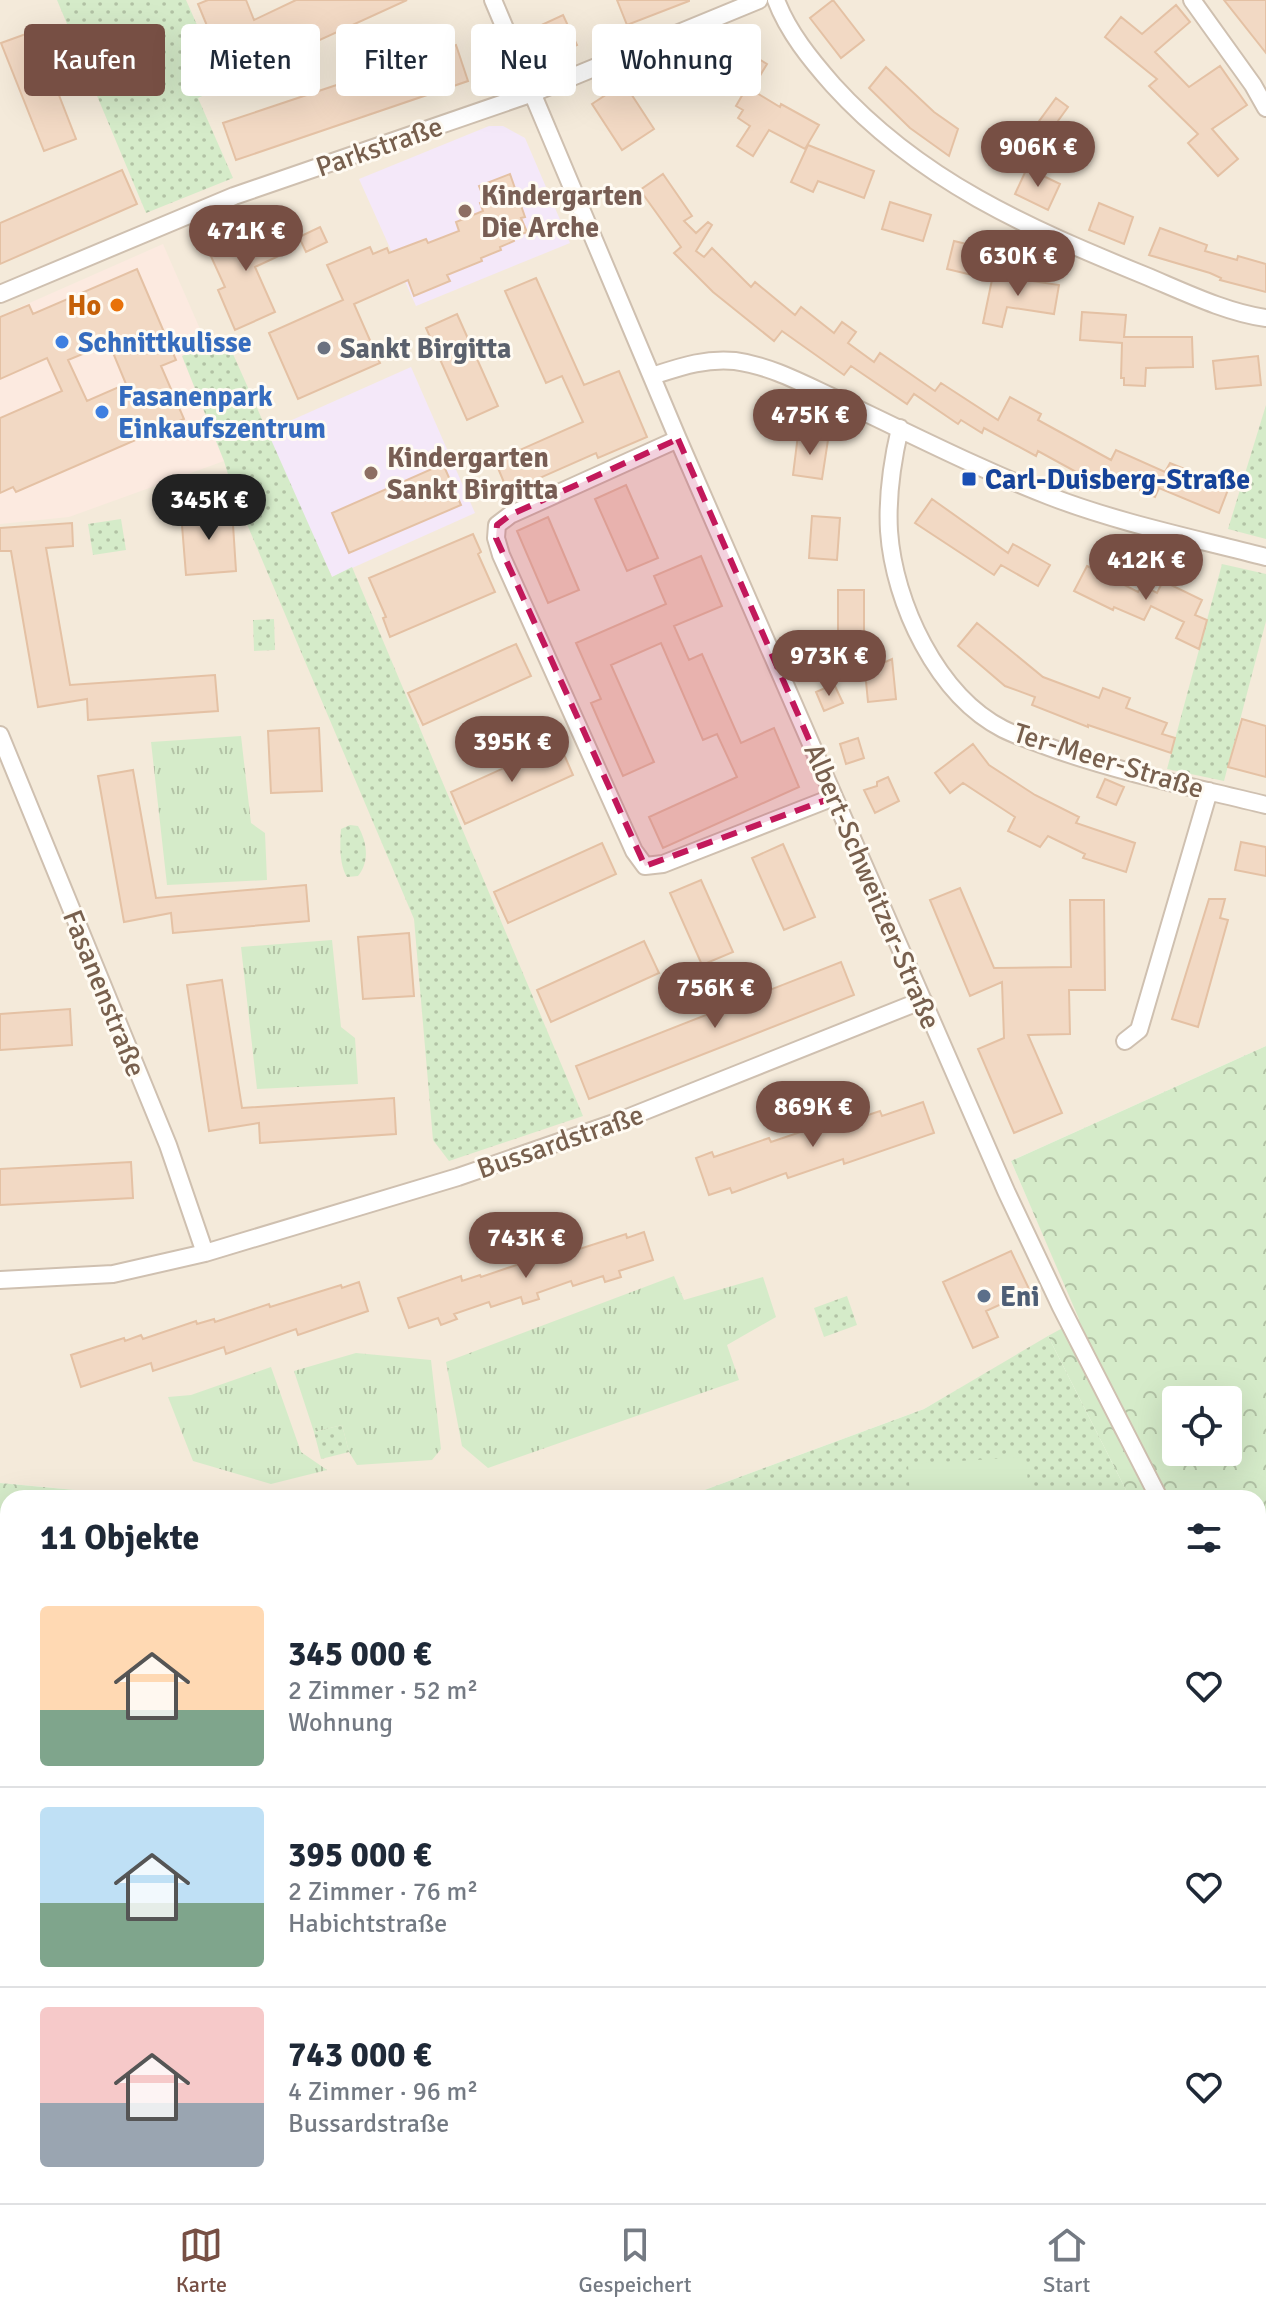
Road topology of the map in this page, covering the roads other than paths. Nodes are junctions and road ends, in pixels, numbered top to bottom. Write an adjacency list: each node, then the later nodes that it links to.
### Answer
1 (493, 0): 5 (street, Albert-Schweitzer-Straße)
2 (759, 0): 6 (street, Parkstraße)
3 (776, 0): 11 (street)
4 (1192, 0): 9 (street)
5 (503, 24)
6 (576, 75)
7 (524, 96): 10 (street, Parkstraße)
8 (534, 96): 12 (street, Albert-Schweitzer-Straße)
9 (1266, 108)
10 (0, 294)
11 (1266, 318)
12 (652, 376): 13 (street); 14 (street, Albert-Schweitzer-Straße)
13 (900, 428): 15 (street); 17 (street, Ter-Meer-Straße)
14 (678, 439): 18 (street, Albert-Schweitzer-Straße); 18 (street)
15 (1266, 557)
16 (0, 735): 22 (street, Fasanenstraße)
17 (1209, 791): 19 (street, Ter-Meer-Straße); 21 (street)
18 (834, 797): 20 (street, Albert-Schweitzer-Straße)
19 (1266, 805)
20 (923, 1000): 22 (street, Bussardstraße); 24 (street, Albert-Schweitzer-Straße)
21 (1125, 1041)
22 (205, 1253): 23 (street, Bussardstraße)
23 (0, 1280)
24 (1155, 1490)

